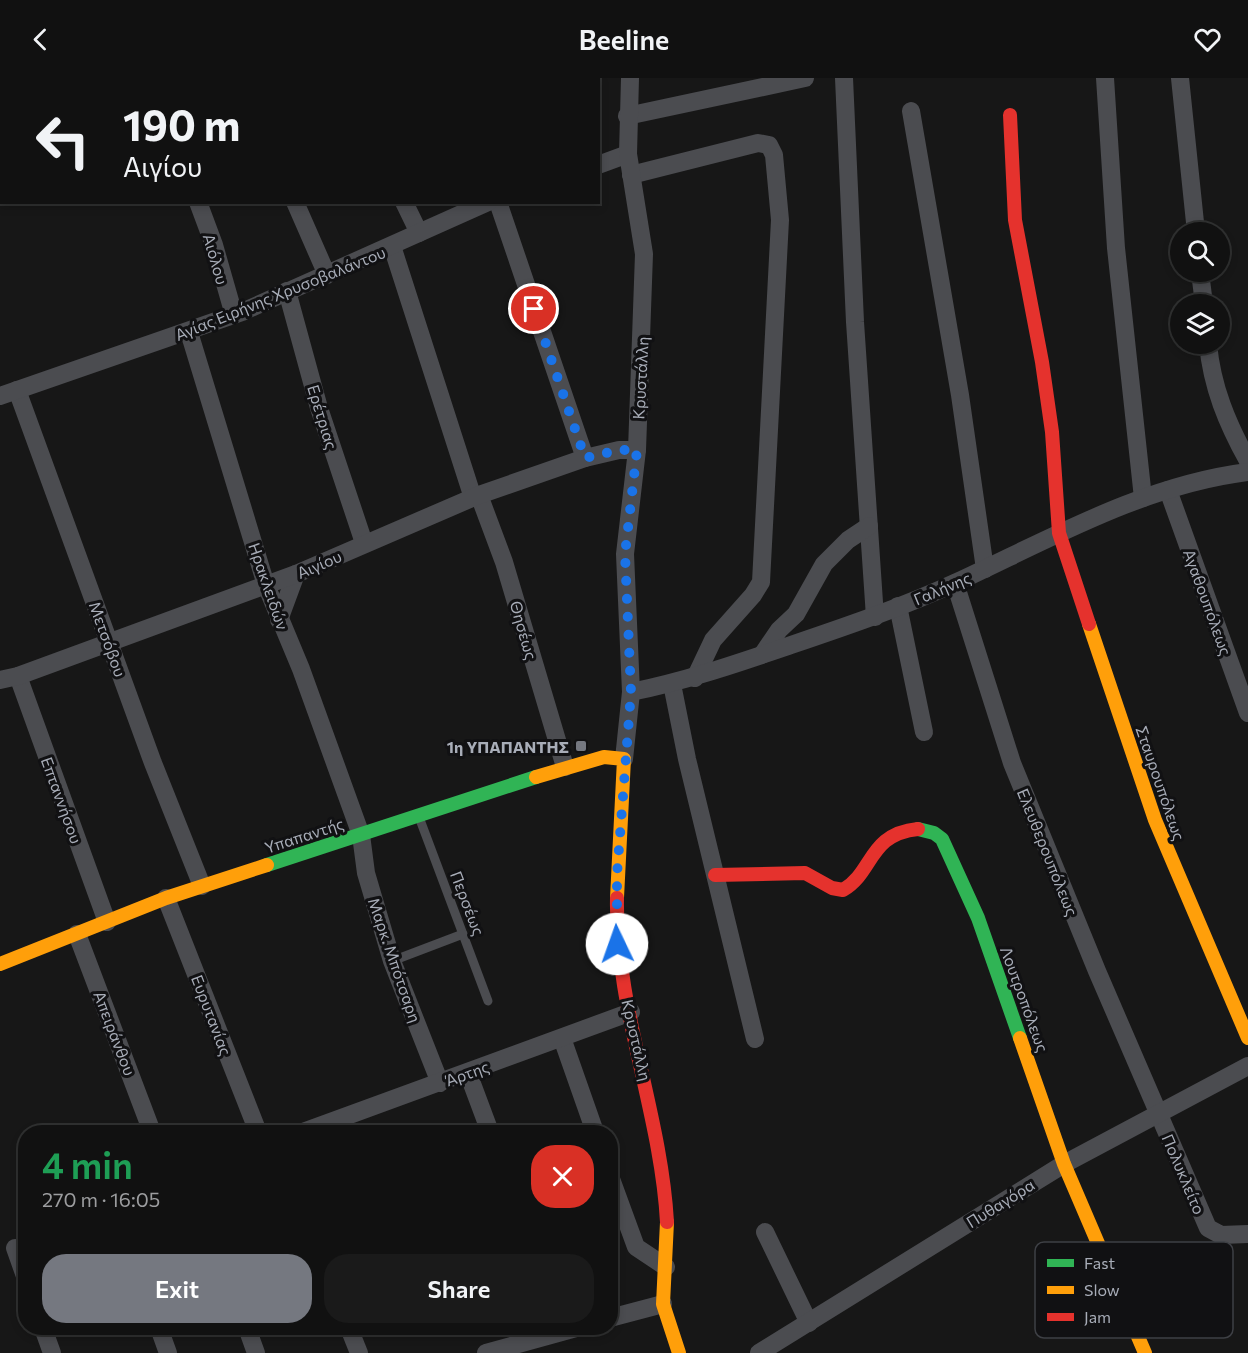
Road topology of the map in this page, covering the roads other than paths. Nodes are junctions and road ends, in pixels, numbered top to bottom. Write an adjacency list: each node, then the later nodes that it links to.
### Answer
1 (630, 78): 8 (street, Κρυστάλλη)
2 (805, 78): 8 (street)
3 (844, 78): 33 (street)
4 (1104, 78): 32 (street)
5 (1180, 78): 17 (street)
6 (911, 111): 36 (street)
7 (1010, 115): 34 (street, Σταυρουπόλεως)
8 (627, 116): 9 (street, Κρυστάλλη)
9 (628, 154): 10 (street); 11 (street, Κρυστάλλη)
10 (600, 164)
11 (631, 175): 26 (street, Κρυστάλλη); 46 (street)
12 (199, 204): 22 (street, Αιόλου)
13 (296, 204): 20 (street)
14 (405, 204): 18 (street)
15 (484, 204): 18 (street, Αγίας Ειρήνης Χρυσοβαλάντου)
16 (499, 204): 27 (street)
17 (1195, 222)
18 (419, 233): 19 (street, Αγίας Ειρήνης Χρυσοβαλάντου)
19 (392, 246): 20 (street, Αγίας Ειρήνης Χρυσοβαλάντου); 31 (street, Θησέως)
20 (327, 274): 21 (street, Αγίας Ειρήνης Χρυσοβαλάντου)
21 (287, 291): 22 (street, Αγίας Ειρήνης Χρυσοβαλάντου); 35 (street, Ερέτριας)
22 (234, 315): 23 (street, Αγίας Ειρήνης Χρυσοβαλάντου)
23 (189, 332): 25 (street, Αγίας Ειρήνης Χρυσοβαλάντου); 39 (street, Ηρακλειδών)
24 (1209, 354): 28 (street)
25 (9, 393): 43 (street, Μετσόβου)
26 (637, 450): 27 (street, Αιγίου); 49 (street, Κρυστάλλη)
27 (585, 458): 31 (street, Αιγίου)
28 (1248, 461)
29 (1248, 472): 30 (street, Γαλήνης)
30 (1168, 490): 32 (street, Γαλήνης); 50 (street, Αγαθουπόλεως)
31 (476, 496): 35 (street, Αιγίου); 53 (street, Θησέως)
32 (1143, 498): 34 (street, Γαλήνης)
33 (870, 526): 41 (street); 44 (street)
34 (1059, 533): 36 (street, Γαλήνης); 67 (street, Σταυρουπόλεως)
35 (364, 543): 37 (street, Αιγίου)
36 (985, 569): 38 (street, Γαλήνης)
37 (296, 574): 39 (street, Αιγίου); 42 (street)
38 (955, 583): 40 (street, Γαλήνης); 72 (street, Ελευθερουπόλεως)
39 (266, 585): 42 (street, Ηρακλειδών); 43 (street, Αιγίου)
40 (898, 606): 41 (street, Γαλήνης); 51 (street)
41 (875, 617): 44 (street, Γαλήνης)
42 (279, 620): 55 (street, Ηρακλειδών)
43 (109, 644): 45 (street, Αιγίου); 57 (street, Μετσόβου)
44 (762, 655): 46 (street, Γαλήνης)
45 (18, 676): 47 (street, Αιγίου); 59 (street, Επταννήσου)
46 (695, 678): 48 (street, Γαλήνης)
47 (0, 680)
48 (672, 684): 49 (street, Γαλήνης); 56 (street)
49 (631, 692): 52 (street, Κρυστάλλη)
50 (1248, 713)
51 (924, 732)
52 (624, 759): 53 (street, Υπαπαντής); 65 (street, Κρυστάλλη)
53 (565, 767): 54 (street, Υπαπαντής)
54 (419, 816): 55 (street, Υπαπαντής); 61 (lane, Περσέως)
55 (361, 835): 57 (street, Υπαπαντής); 62 (street, Μαρκ. Μπότσαρη)
56 (715, 875): 68 (street); 78 (street, Λουτροπόλεως)
57 (202, 886): 58 (street, Υπαπαντής)
58 (166, 897): 59 (street, Υπαπαντής); 74 (street, Ευρυτανίας)
59 (107, 922): 60 (street, Υπαπαντής)
60 (77, 934): 63 (street, Υπαπαντής); 73 (street, Απειράνθου)
61 (463, 934): 62 (lane); 64 (lane, Περσέως)
62 (392, 961): 71 (street, Μαρκ. Μπότσαρη)
63 (0, 964)
64 (488, 1001)
65 (631, 1012): 66 (street, Άρτης); 83 (street, Κρυστάλλη)
66 (562, 1038): 70 (street, Άρτης); 77 (street)
67 (1248, 1038)
68 (755, 1039)
69 (1248, 1066): 72 (street, Πυθαγόρα)
70 (468, 1073): 71 (street, Άρτης); 76 (street)
71 (441, 1083): 75 (street, Άρτης)
72 (1158, 1113): 78 (street, Πυθαγόρα); 81 (street, Πολυκλείτο)
73 (149, 1125)
74 (255, 1125)
75 (323, 1125)
76 (487, 1125)
77 (593, 1125)
78 (1064, 1164): 82 (street, Λουτροπόλεως); 86 (street, Πυθαγόρα)
79 (618, 1198): 83 (street)
80 (765, 1232): 86 (street)
81 (1248, 1234)
82 (1099, 1242)
83 (666, 1267): 84 (street, Κρυστάλλη)
84 (663, 1304): 85 (street); 98 (street, Κρυστάλλη)
85 (618, 1316)
86 (810, 1323): 99 (street, Πυθαγόρα)
87 (46, 1335): 93 (street)
88 (162, 1335): 94 (street)
89 (250, 1335): 95 (street)
90 (352, 1335): 96 (street)
91 (551, 1335): 97 (street)
92 (1139, 1338): 100 (street, Λουτροπόλεως)
93 (52, 1353)
94 (168, 1353)
95 (256, 1353)
96 (359, 1353)
97 (486, 1353)
98 (679, 1353)
99 (759, 1353)
100 (1145, 1353)

